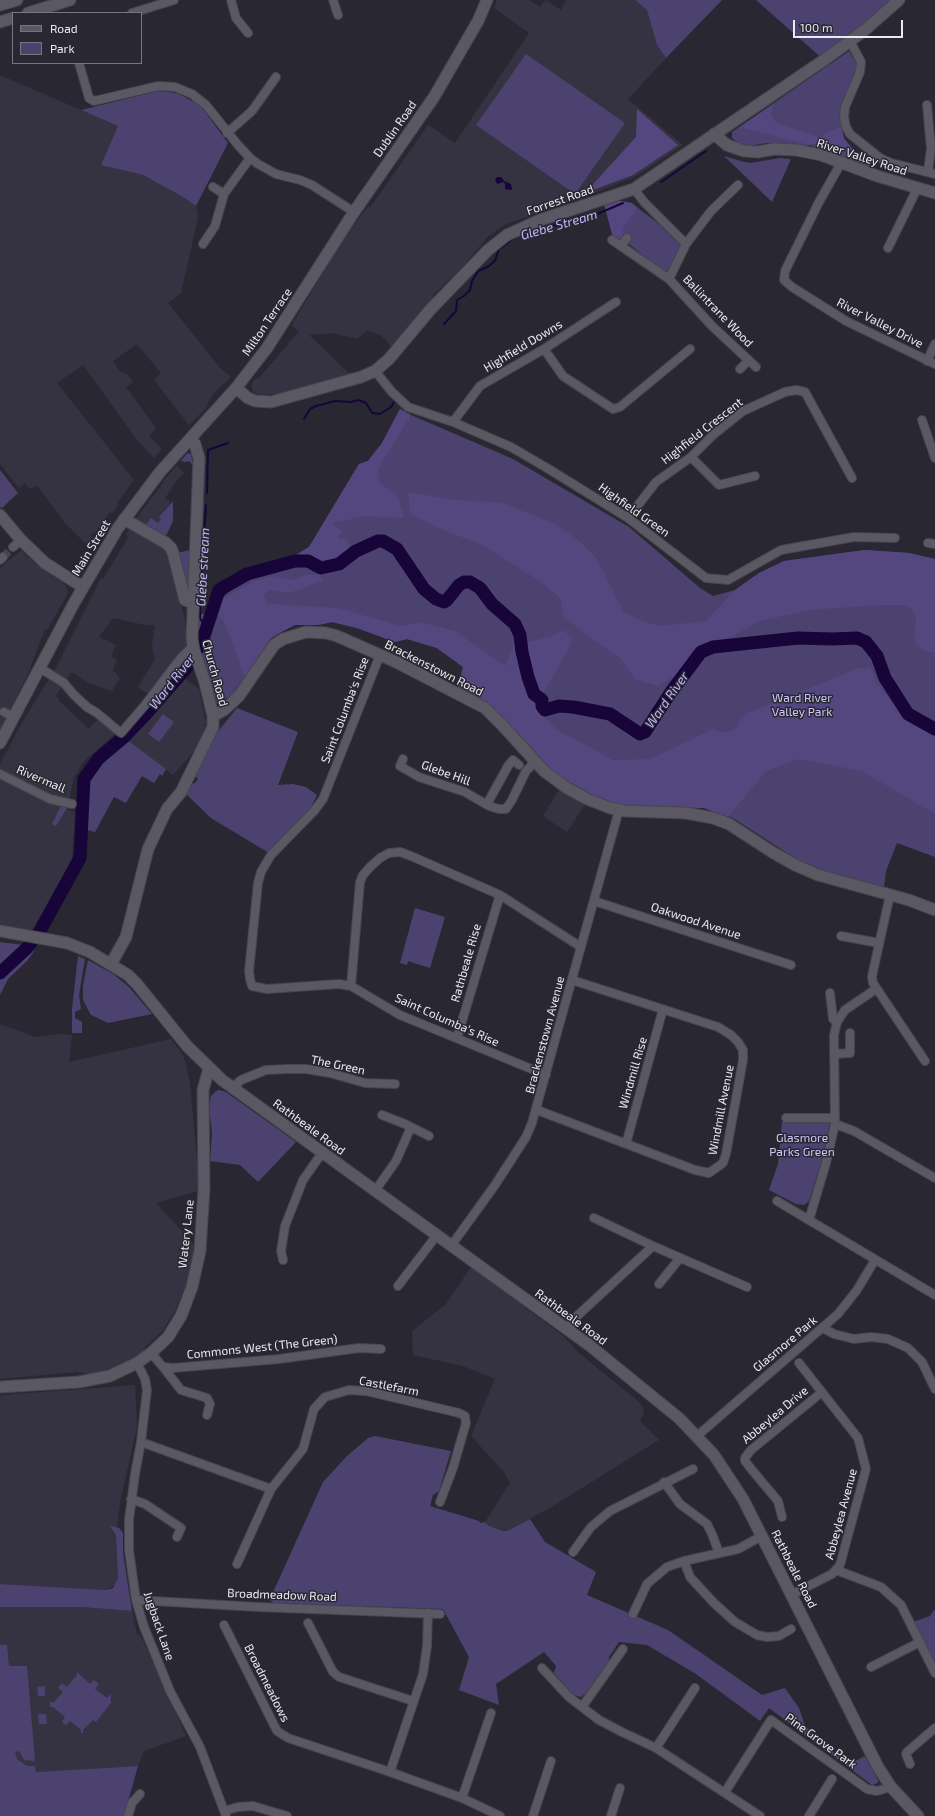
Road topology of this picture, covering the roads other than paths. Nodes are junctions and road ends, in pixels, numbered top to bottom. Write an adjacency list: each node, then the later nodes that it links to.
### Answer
1 (17, 0): 8 (street)
2 (70, 0): 9 (street)
3 (174, 0): 10 (street)
4 (231, 0): 14 (street)
5 (333, 0): 11 (street)
6 (488, 0): 30 (street, Dublin Road)
7 (899, 0): 15 (street, Forrest Road)
8 (0, 5)
9 (31, 12)
10 (135, 12)
11 (338, 15)
12 (12, 18): 13 (street)
13 (0, 22)
14 (248, 33)
15 (850, 41): 20 (street, Forrest Road); 23 (street)
16 (79, 64): 19 (street)
17 (276, 77): 19 (street)
18 (926, 105): 23 (street)
19 (227, 133): 21 (street)
20 (714, 134): 22 (street, River Valley Road); 26 (street, Forrest Road)
21 (250, 158): 29 (street); 30 (street)
22 (841, 163): 27 (street, River Valley Road); 44 (street, River Valley Drive)
23 (931, 173)
24 (738, 185): 34 (street, Ballintrane Wood)
25 (213, 187): 29 (street)
26 (634, 189): 34 (street); 47 (street, Forrest Road)
27 (918, 189): 28 (street, River Valley Road); 36 (street)
28 (935, 193)
29 (224, 194): 33 (street)
30 (354, 212): 37 (street, Dublin Road)
31 (627, 238): 35 (street)
32 (612, 240): 35 (street, Ballintrane Wood)
33 (203, 244)
34 (686, 244): 38 (street, Ballintrane Wood)
35 (621, 246): 38 (street, Ballintrane Wood)
36 (888, 248)
37 (317, 269): 48 (street, Milton Terrace)
38 (669, 279): 43 (street, Ballintrane Wood)
39 (616, 302): 41 (street, Highfield Downs)
40 (935, 344): 44 (street)
41 (544, 349): 42 (street); 50 (street, Highfield Downs)
42 (690, 350)
43 (749, 360): 45 (street, Ballintrane Wood); 46 (street, Ballintrane Wood)
44 (931, 362)
45 (756, 367)
46 (740, 369)
47 (375, 371): 48 (street, Forrest Road); 50 (street, Highfield Green)
48 (236, 388): 51 (street, Main Street)
49 (922, 420): 53 (street)
50 (453, 422): 57 (street, Highfield Green)
51 (190, 439): 58 (street, Main Street); 61 (street, Church Road)
52 (691, 457): 54 (street); 55 (street, Highfield Crescent); 57 (street, Highfield Crescent)
53 (935, 458)
54 (755, 476)
55 (852, 478)
56 (0, 515): 60 (street)
57 (628, 518): 59 (street, Highfield Green)
58 (124, 519): 60 (street, Main Street); 61 (street)
59 (895, 538)
60 (83, 587): 64 (street, Main Street)
61 (193, 603): 62 (street, Church Road)
62 (194, 648): 64 (street); 65 (street, Church Road)
63 (380, 654): 65 (street, Brackenstown Road); 68 (street, Brackenstown Road); 85 (street, Saint Columba's Rise)
64 (40, 668): 66 (street, Main Street)
65 (213, 716): 82 (street, Church Road)
66 (0, 743)
67 (403, 759): 72 (street, Glebe Hill)
68 (535, 762): 72 (street, Glebe Hill); 73 (street, Brackenstown Road)
69 (519, 765): 72 (street)
70 (0, 774): 71 (street, Rivermall)
71 (72, 804)
72 (487, 804)
73 (618, 810): 75 (street, Brackenstown Road); 76 (street, Brackenstown Avenue)
74 (500, 895): 81 (street); 85 (street); 91 (street, Rathbeale Rise)
75 (890, 895): 77 (street, Brackenstown Road); 80 (street)
76 (594, 901): 81 (street, Brackenstown Avenue); 83 (street, Oakwood Avenue)
77 (935, 910)
78 (0, 931): 82 (street, Rathbeale Road)
79 (840, 936): 80 (street)
80 (879, 943): 86 (street)
81 (581, 947): 84 (street, Brackenstown Avenue)
82 (111, 964): 94 (street, Rathbeale Road)
83 (791, 965)
84 (572, 980): 88 (street, Windmill Avenue); 95 (street, Brackenstown Avenue)
85 (351, 986): 91 (street, Saint Columba's Rise)
86 (876, 989): 89 (street); 93 (street)
87 (830, 993): 89 (street)
88 (663, 1009): 104 (street, Windmill Rise); 104 (street, Windmill Avenue)
89 (837, 1022): 92 (street)
90 (850, 1032): 92 (street)
91 (457, 1038): 95 (street, Saint Columba's Rise)
92 (834, 1054): 101 (street)
93 (925, 1061)
94 (209, 1068): 97 (street, Rathbeale Road); 124 (street, Watery Lane)
95 (546, 1075): 98 (street, Brackenstown Avenue)
96 (395, 1084): 97 (street, The Green)
97 (232, 1088): 105 (street, Rathbeale Road)
98 (537, 1110): 104 (street, Windmill Avenue); 112 (street, Brackenstown Avenue)
99 (382, 1115): 102 (street)
100 (786, 1118): 101 (street)
101 (835, 1121): 106 (street); 110 (street)
102 (411, 1127): 103 (street); 107 (street)
103 (429, 1136)
104 (626, 1144)
105 (322, 1152): 107 (street, Rathbeale Road); 115 (street)
106 (935, 1178)
107 (375, 1191): 111 (street, Rathbeale Road)
108 (777, 1201): 110 (street)
109 (594, 1218): 113 (street)
110 (809, 1220): 116 (street)
111 (437, 1236): 112 (street, Rathbeale Road); 118 (street)
112 (452, 1246): 122 (street, Rathbeale Road)
113 (653, 1246): 114 (street); 122 (street)
114 (680, 1258): 117 (street); 119 (street)
115 (283, 1260)
116 (875, 1260): 120 (street); 121 (street, Glasmore Park)
117 (659, 1284)
118 (398, 1286)
119 (748, 1287)
120 (935, 1295)
121 (824, 1328): 129 (street); 132 (street, Glasmore Park)
122 (567, 1330): 132 (street, Rathbeale Road)
123 (381, 1349): 127 (street, Commons West (The Green))
124 (151, 1353): 125 (street, Watery Lane); 127 (street)
125 (137, 1363): 128 (street, Watery Lane); 133 (street, Jugback Lane)
126 (799, 1363): 130 (street, Abbeylea Avenue)
127 (163, 1367): 131 (street)
128 (0, 1387)
129 (935, 1389)
130 (822, 1392): 139 (street, Abbeylea Drive); 146 (street, Abbeylea Avenue)
131 (207, 1414)
132 (697, 1436): 140 (street, Rathbeale Road)
133 (141, 1442): 136 (street); 137 (street, Jugback Lane)
134 (693, 1469): 135 (street)
135 (664, 1482): 142 (street); 143 (street)
136 (271, 1489): 138 (street, Castlefarm); 145 (street, Castlefarm)
137 (131, 1499): 141 (street); 148 (street, Jugback Lane)
138 (440, 1502)
139 (782, 1517)
140 (762, 1536): 143 (street); 147 (street, Rathbeale Road)
141 (177, 1537)
142 (573, 1552)
143 (719, 1553): 144 (street)
144 (684, 1561): 151 (street); 154 (street)
145 (237, 1564)
146 (836, 1570): 147 (street, Abbeylea Avenue); 155 (street)
147 (792, 1594): 170 (street, Rathbeale Road)
148 (136, 1600): 149 (street, Broadmeadow Road); 175 (street, Jugback Lane)
149 (428, 1613): 150 (street, Broadmeadow Road); 161 (street)
150 (440, 1614)
151 (633, 1614)
152 (308, 1623): 161 (street)
153 (224, 1625): 168 (street, Broadmeadows)
154 (791, 1629)
155 (920, 1642): 157 (street); 159 (street)
156 (623, 1649): 162 (street)
157 (871, 1667)
158 (542, 1668): 162 (street)
159 (935, 1673)
160 (695, 1688): 165 (street)
161 (413, 1701): 168 (street)
162 (582, 1707): 165 (street)
163 (491, 1712): 174 (street)
164 (935, 1728): 167 (street)
165 (656, 1748): 172 (street)
166 (551, 1761): 179 (street)
167 (910, 1764)
168 (390, 1772): 174 (street, Broadmeadows)
169 (832, 1779): 182 (street)
170 (891, 1786): 172 (street, Pine Grove Park); 183 (street, Rathbeale Road)
171 (620, 1788): 180 (street)
172 (725, 1792): 181 (street)
173 (140, 1794): 176 (street)
174 (462, 1798): 178 (street, Broadmeadows)
175 (225, 1813): 177 (street)
176 (128, 1816)
177 (287, 1816)
178 (500, 1816)
179 (533, 1816)
180 (612, 1816)
181 (760, 1816)
182 (809, 1816)
183 (918, 1816)

